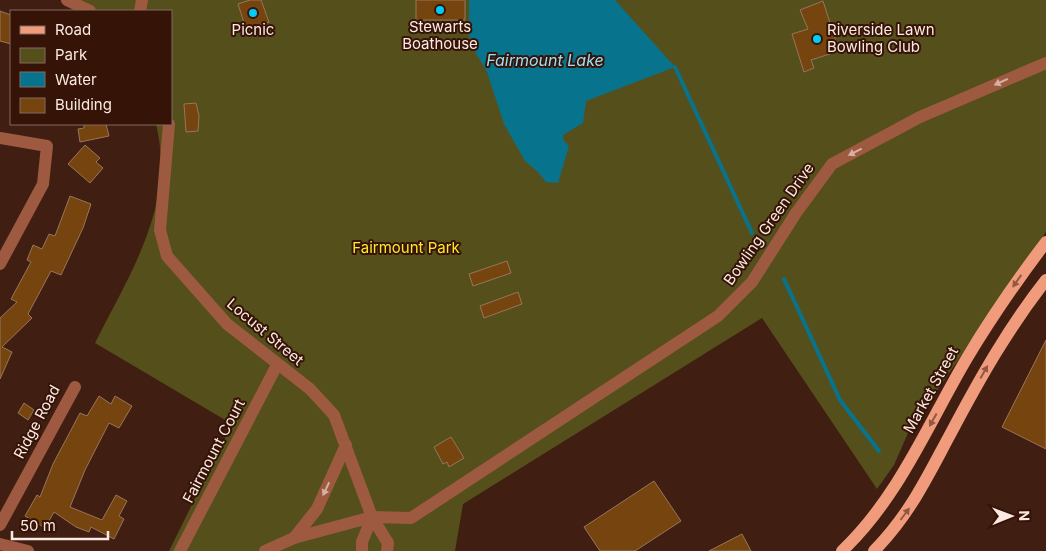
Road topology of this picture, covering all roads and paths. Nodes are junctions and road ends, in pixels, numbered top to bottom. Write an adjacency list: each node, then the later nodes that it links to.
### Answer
1 (67, 0): 2 (street)
2 (88, 10)
3 (1046, 63): 12 (street, Bowling Green Drive, one-way to 12)
4 (169, 125): 9 (street, Locust Street)
5 (0, 138): 7 (street)
6 (1046, 242): 21 (main road, Market Street, one-way to 21)
7 (0, 264)
8 (1046, 280): 22 (main road, one-way to 8)
9 (277, 365): 11 (street, Locust Street); 17 (street, Fairmount Court)
10 (75, 387): 13 (street, Ridge Road)
11 (346, 445): 12 (street, Locust Street); 14 (street, one-way to 14)
12 (372, 517): 14 (street); 19 (street); 20 (street)
13 (0, 525)
14 (294, 538): 18 (street)
15 (0, 544): 16 (street)
16 (28, 551)
17 (180, 551)
18 (265, 551)
19 (362, 551)
20 (387, 551)
21 (842, 551)
22 (874, 551)

